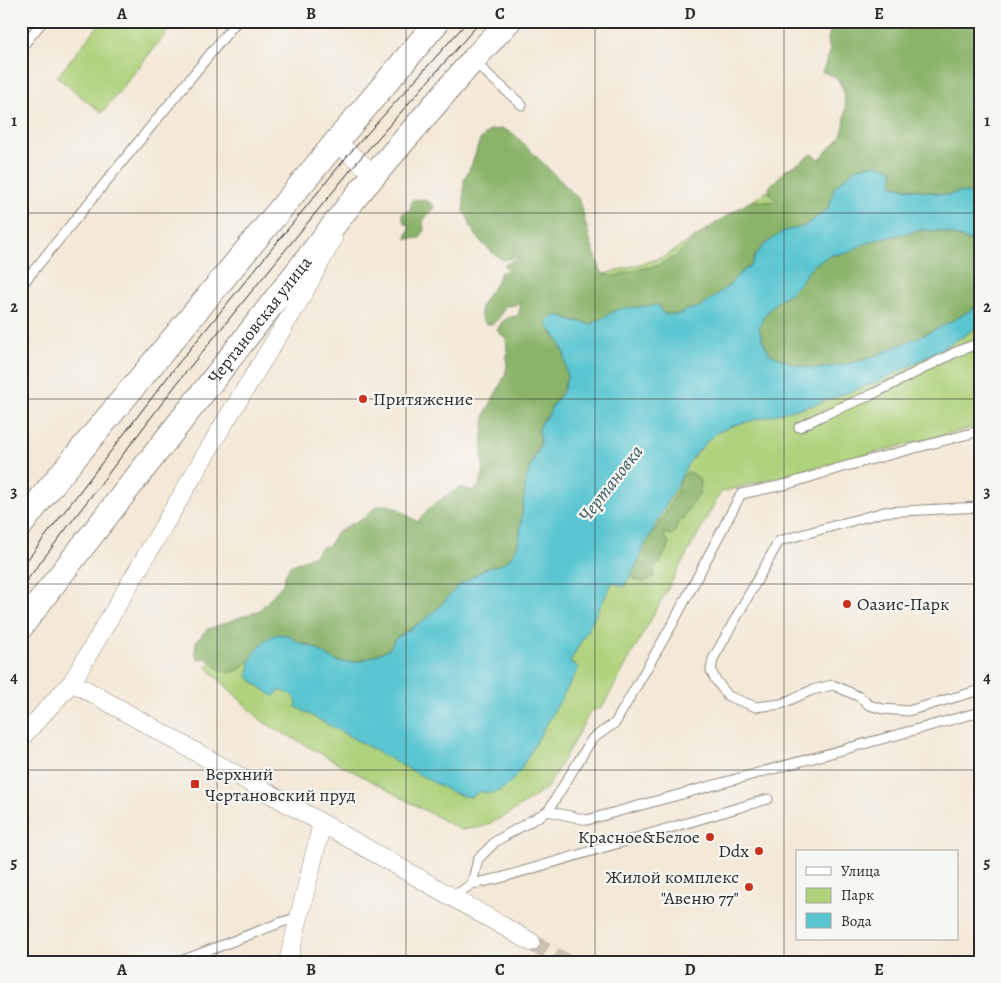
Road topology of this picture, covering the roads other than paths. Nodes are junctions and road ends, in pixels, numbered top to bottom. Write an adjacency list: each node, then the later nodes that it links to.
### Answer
1 (43, 21): 5 (lane)
2 (236, 21): 11 (lane)
3 (509, 21): 6 (main road, Чертановская улица)
4 (428, 25): 8 (main road)
5 (21, 48)
6 (473, 60): 7 (lane); 9 (main road, Чертановская улица)
7 (522, 105)
8 (336, 142): 9 (street); 16 (main road)
9 (374, 174): 10 (main road, Чертановская улица)
10 (358, 194): 17 (main road, Чертановская улица); 18 (street)
11 (21, 286)
12 (980, 343): 13 (lane)
13 (799, 427)
14 (980, 431): 23 (lane)
15 (980, 507): 19 (lane)
16 (21, 525)
17 (21, 627)
18 (72, 682): 21 (street); 24 (street)
19 (980, 690)
20 (980, 712): 23 (lane)
21 (21, 738)
22 (768, 799): 25 (lane)
23 (548, 811): 25 (lane)
24 (322, 823): 26 (street); 27 (street)
25 (472, 884): 26 (lane)
26 (452, 897): 28 (street)
27 (299, 917): 29 (lane); 30 (street)
28 (531, 942)
29 (179, 962)
30 (288, 962)

